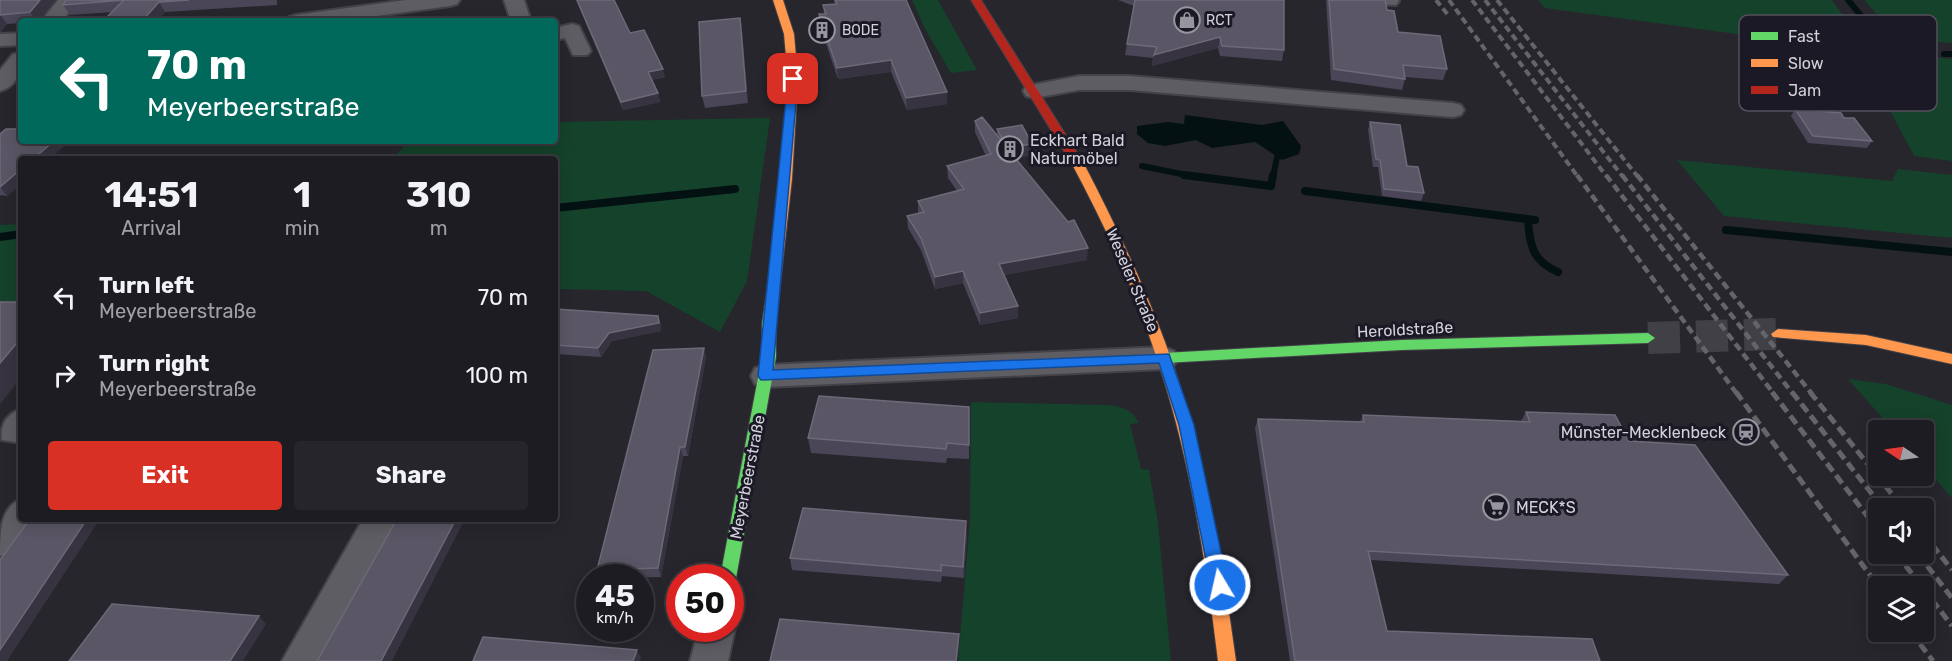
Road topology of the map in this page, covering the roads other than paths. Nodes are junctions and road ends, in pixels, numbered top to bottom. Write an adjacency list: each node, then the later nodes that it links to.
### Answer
1 (69, 0): 7 (street)
2 (450, 0): 6 (street)
3 (514, 0): 9 (street)
4 (778, 0): 22 (main road, Meyerbeerstraße)
5 (976, 0): 16 (main road, Weseler Straße)
6 (391, 5): 8 (street)
7 (54, 18)
8 (314, 18)
9 (520, 18)
10 (558, 33): 13 (street)
11 (18, 39): 12 (street)
12 (0, 40)
13 (580, 51)
14 (18, 63): 15 (street)
15 (0, 84)
16 (1034, 91): 17 (street); 20 (main road, Weseler Straße)
17 (1453, 110)
18 (1778, 334): 21 (main road)
19 (1648, 338): 20 (main road, Heroldstraße)
20 (1164, 358): 22 (street); 30 (main road, Weseler Straße)
21 (1952, 360)
22 (766, 376): 26 (main road, Meyerbeerstraße)
23 (18, 517): 25 (street)
24 (379, 522): 28 (street)
25 (0, 542)
26 (731, 564)
27 (714, 642): 29 (street)
28 (302, 661)
29 (709, 661)
30 (1227, 661)

